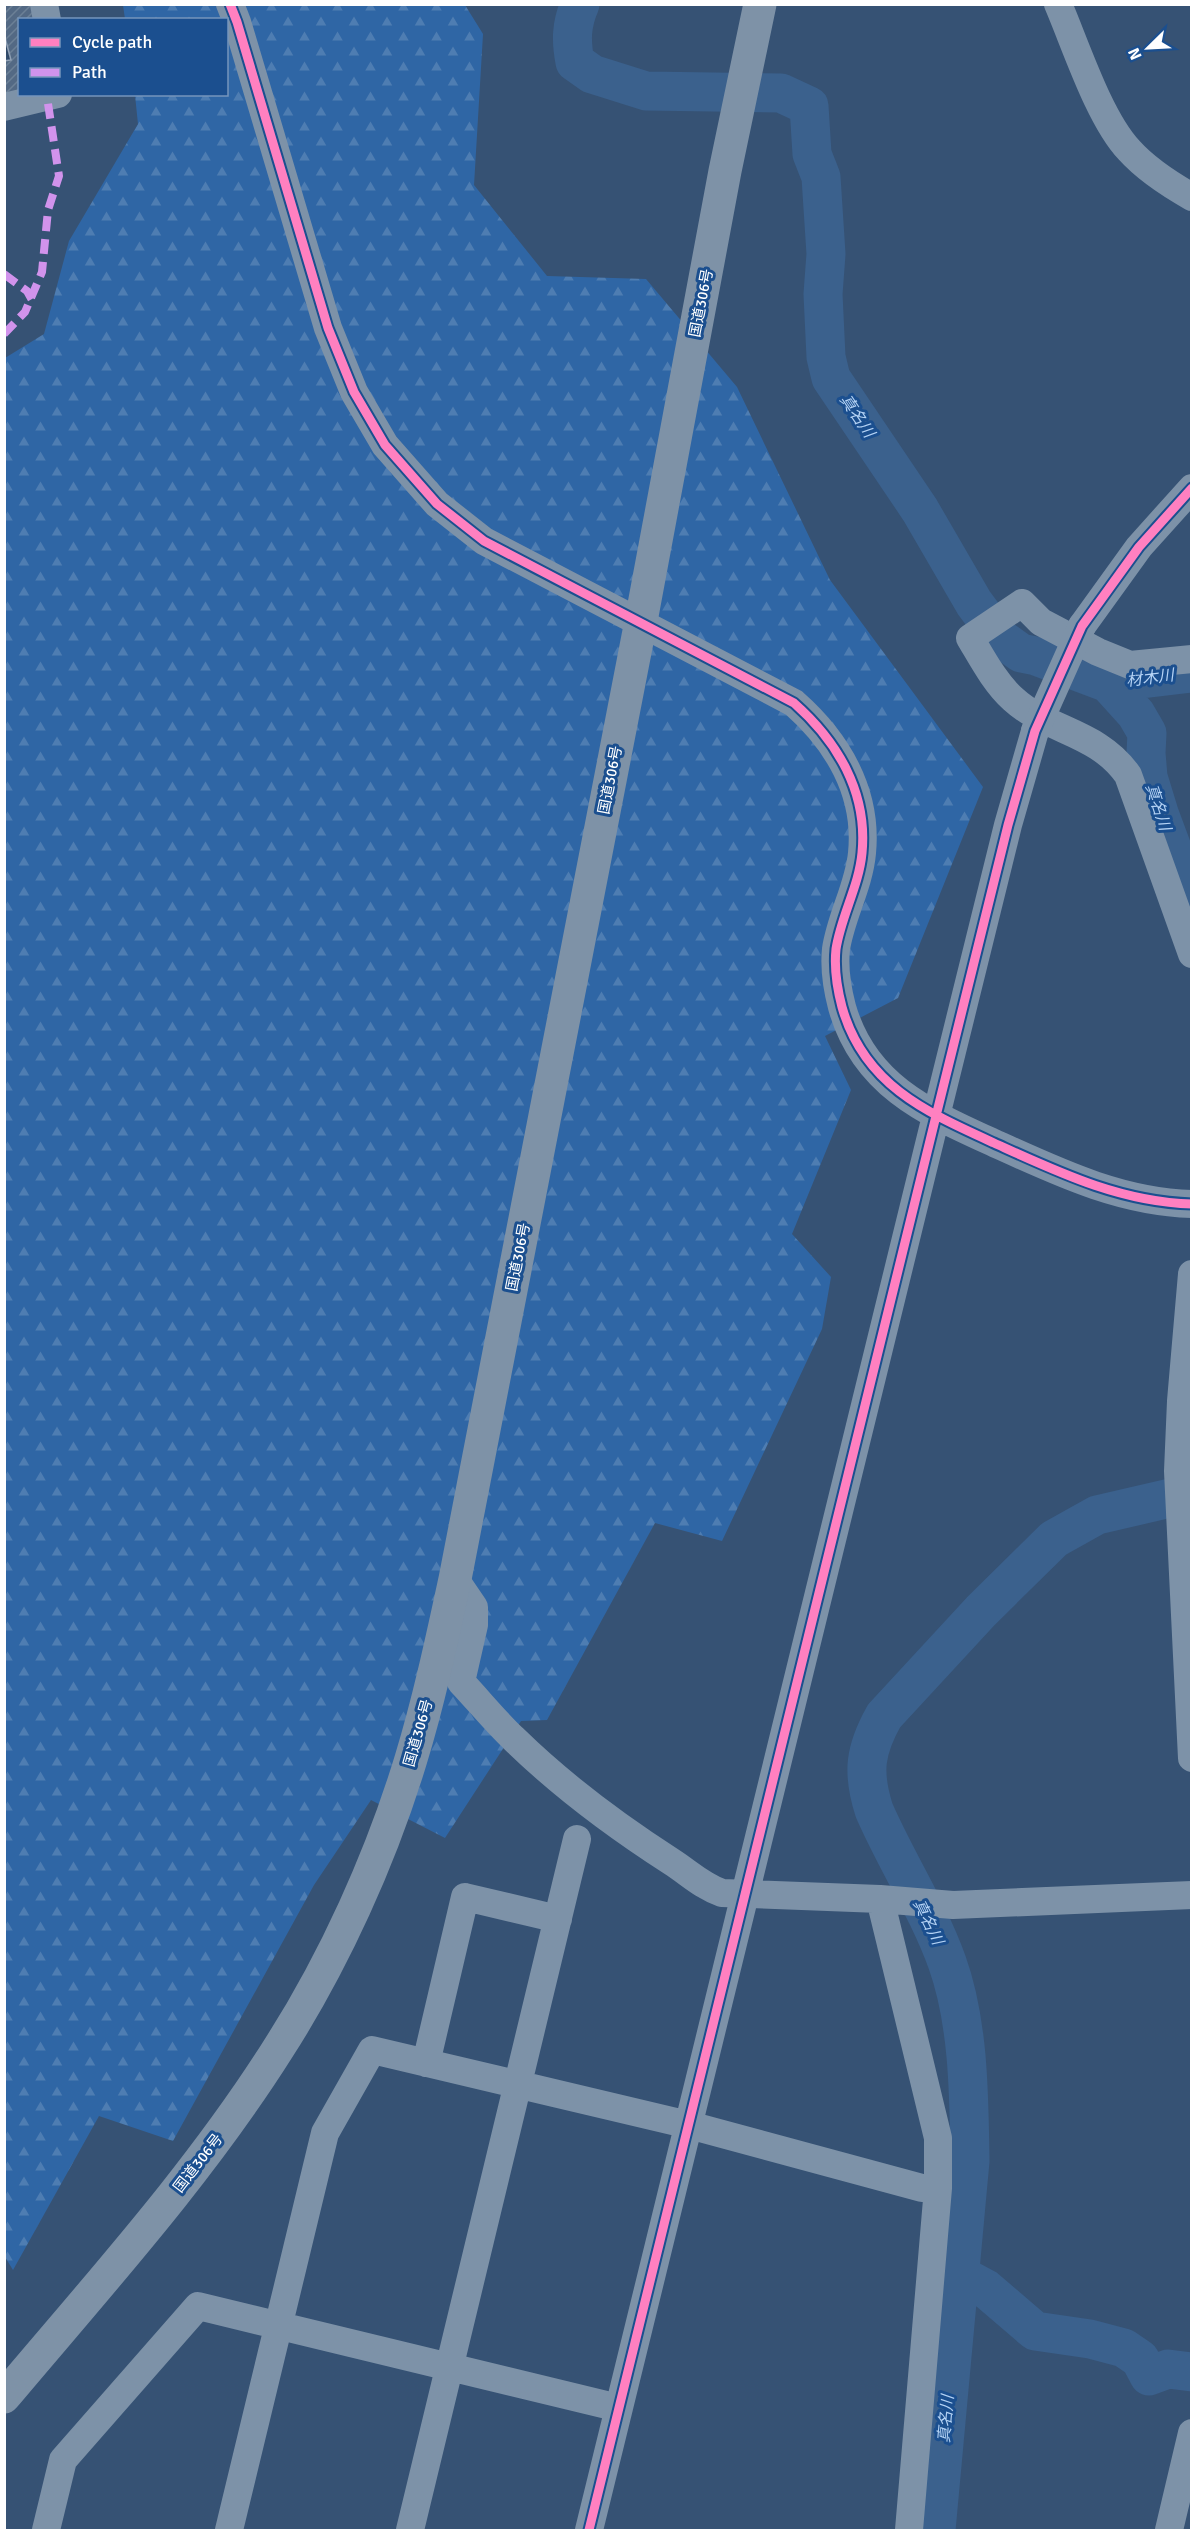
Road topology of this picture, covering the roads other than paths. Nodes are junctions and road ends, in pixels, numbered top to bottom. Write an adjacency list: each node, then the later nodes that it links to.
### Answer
1 (230, 4): 8 (street)
2 (1058, 4): 6 (street)
3 (759, 8): 8 (highway, 国道306号)
4 (50, 96): 5 (street)
5 (4, 107)
6 (1191, 196)
7 (1191, 488): 11 (street, bridge)
8 (641, 621): 11 (street); 14 (highway, 国道306号)
9 (1191, 658): 10 (street)
10 (1191, 954)
11 (936, 1116): 12 (street); 17 (street)
12 (1191, 1204)
13 (1191, 1274): 15 (street)
14 (455, 1579): 17 (street); 27 (highway, 国道306号)
15 (1191, 1758)
16 (577, 1839): 20 (street)
17 (746, 1893): 19 (street); 23 (street)
18 (1191, 1895): 19 (street)
19 (887, 1899): 24 (street)
20 (558, 1919): 21 (street); 22 (street)
21 (426, 2063): 22 (street); 25 (street)
22 (518, 2085): 23 (street); 26 (street)
23 (689, 2125): 24 (street); 28 (street)
24 (938, 2188): 34 (street)
25 (277, 2325): 26 (street); 30 (street); 31 (street)
26 (449, 2367): 28 (street); 32 (street)
27 (4, 2397)
28 (619, 2408): 33 (street)
29 (1191, 2433): 35 (street)
30 (46, 2530)
31 (229, 2530)
32 (410, 2530)
33 (589, 2530)
34 (909, 2530)
35 (1168, 2530)

